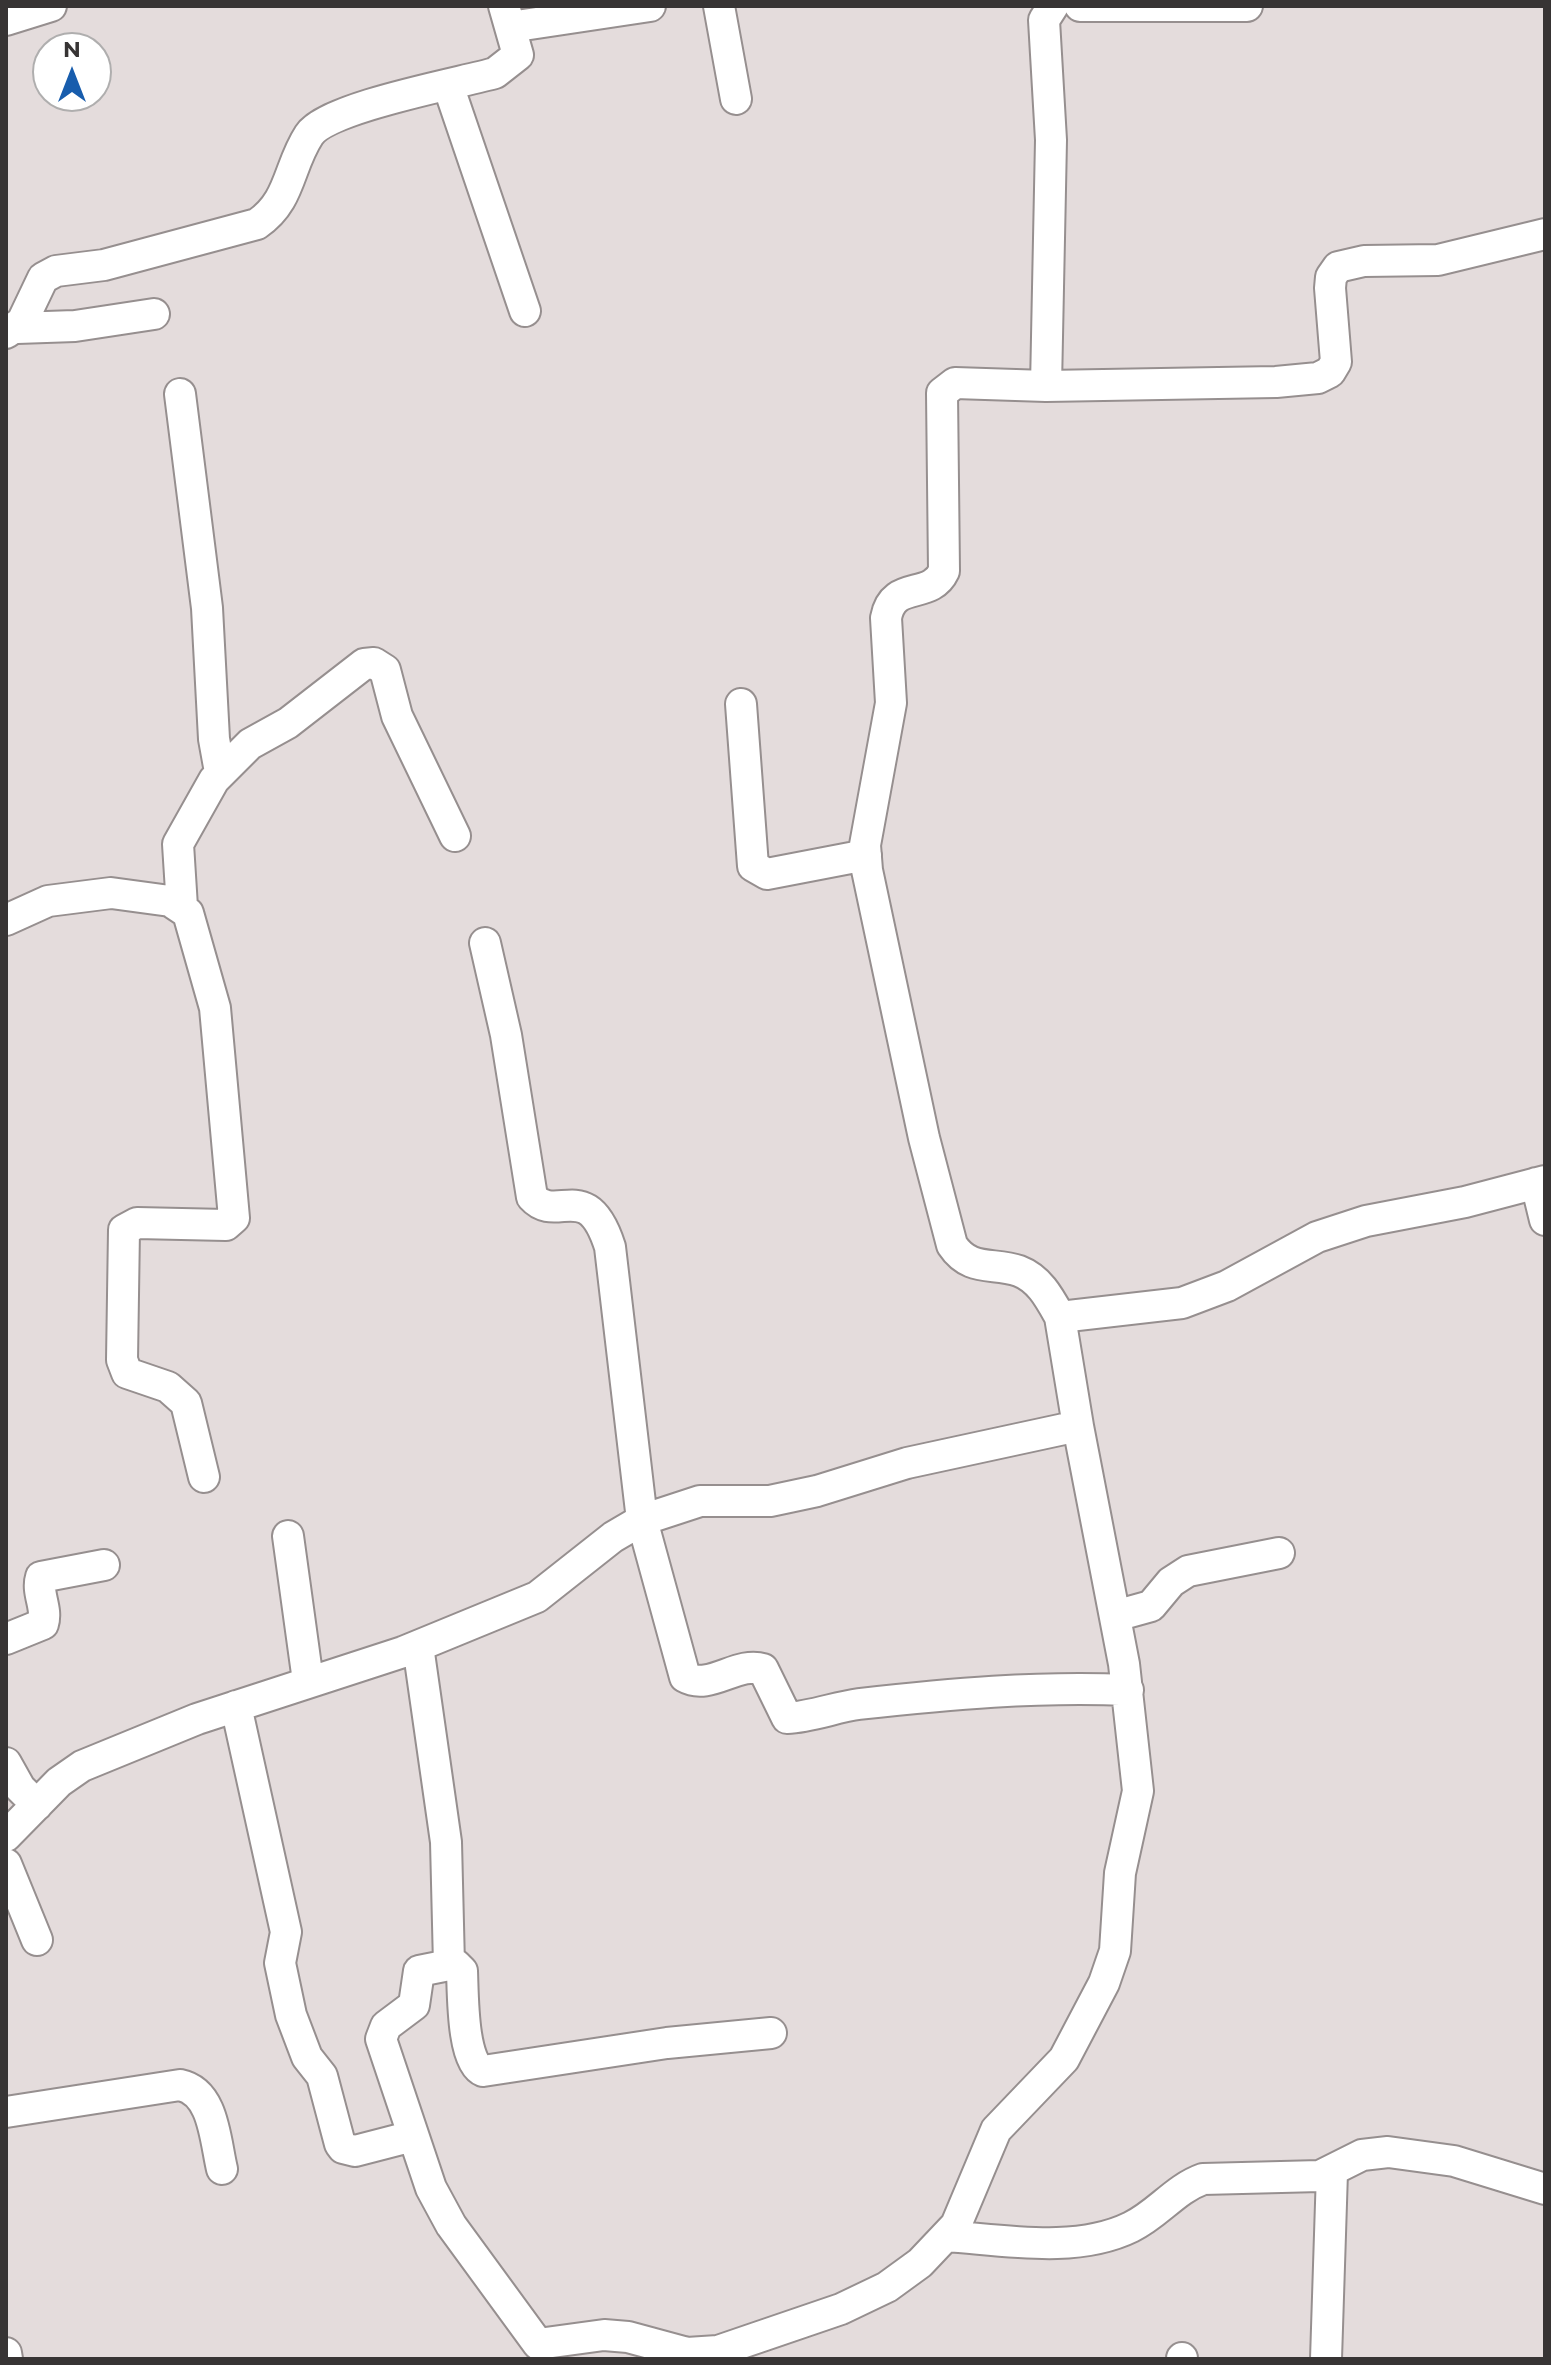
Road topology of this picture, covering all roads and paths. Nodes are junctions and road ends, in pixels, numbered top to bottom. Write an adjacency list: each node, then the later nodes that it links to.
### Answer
1 (51, 6): 8 (street)
2 (650, 6): 7 (street)
3 (719, 6): 10 (street)
4 (1053, 6): 15 (street)
5 (1080, 6): 6 (street)
6 (1247, 6)
7 (507, 16): 9 (street)
8 (6, 20)
9 (448, 85): 12 (street); 14 (street)
10 (736, 99)
11 (1545, 234): 15 (street)
12 (525, 311)
13 (154, 314): 14 (street)
14 (11, 330)
15 (1046, 386): 20 (street)
16 (180, 394): 18 (street)
17 (741, 704): 20 (street)
18 (220, 772): 19 (street); 21 (street)
19 (455, 836)
20 (866, 855): 26 (street)
21 (182, 907): 22 (street); 28 (street)
22 (6, 920)
23 (485, 943): 29 (street)
24 (1541, 1182): 25 (street); 26 (street)
25 (1545, 1220)
26 (1060, 1317): 27 (street)
27 (1078, 1426): 29 (street); 33 (street)
28 (204, 1477)
29 (642, 1520): 35 (street); 37 (street)
30 (288, 1536): 36 (street)
31 (1279, 1553): 33 (street)
32 (104, 1565): 34 (street)
33 (1115, 1616): 37 (street)
34 (6, 1639)
35 (418, 1646): 36 (street); 44 (street)
36 (308, 1681): 38 (street)
37 (1128, 1690): 51 (street)
38 (236, 1706): 40 (street); 47 (street)
39 (6, 1763): 40 (street)
40 (37, 1805): 41 (street)
41 (6, 1836)
42 (6, 1864): 43 (street)
43 (37, 1940)
44 (449, 1965): 45 (street); 47 (street)
45 (771, 2033)
46 (6, 2112): 48 (street)
47 (413, 2136): 53 (street)
48 (222, 2169)
49 (1332, 2172): 50 (street); 51 (street); 55 (street)
50 (1545, 2189)
51 (946, 2236): 53 (street)
52 (6, 2353): 54 (street)
53 (701, 2356)
54 (7, 2359)
55 (1326, 2359)

